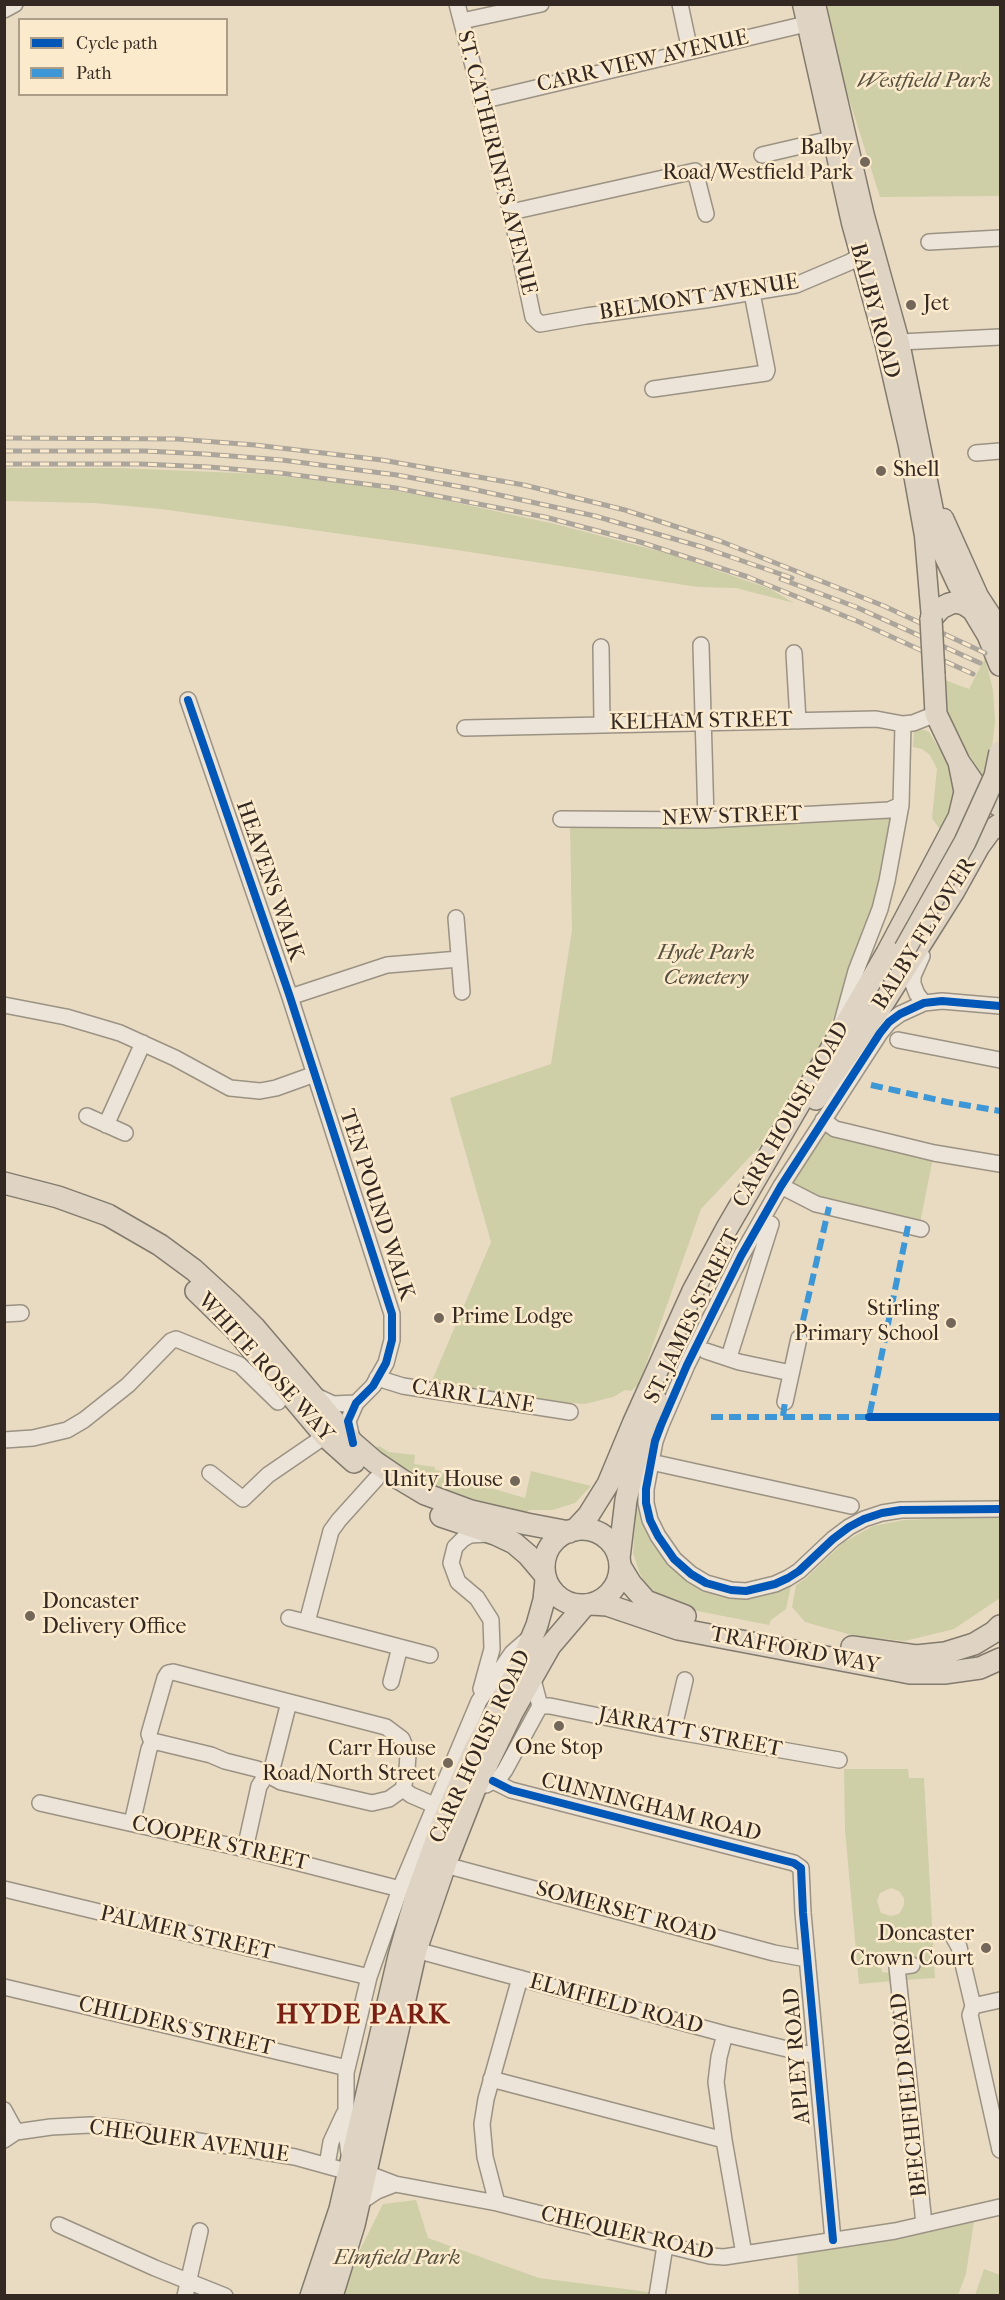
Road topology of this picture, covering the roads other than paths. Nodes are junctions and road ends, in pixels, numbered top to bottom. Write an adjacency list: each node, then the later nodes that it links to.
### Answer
1 (15, 4): 7 (street)
2 (457, 4): 8 (street, ST. CATHERINE'S AVENUE)
3 (541, 4): 8 (street)
4 (680, 4): 10 (street)
5 (802, 4): 9 (main road, BALBY ROAD)
6 (816, 4): 16 (main road, BALBY ROAD)
7 (4, 10)
8 (462, 21): 11 (street, ST. CATHERINE'S AVENUE)
9 (806, 24): 10 (street, CARR VIEW AVENUE); 12 (main road, BALBY ROAD)
10 (690, 51): 11 (street, CARR VIEW AVENUE)
11 (481, 101): 14 (street, ST. CATHERINE'S AVENUE)
12 (831, 139): 13 (street); 19 (main road, BALBY ROAD)
13 (762, 155)
14 (511, 212): 15 (street); 21 (street, ST. CATHERINE'S AVENUE)
15 (705, 214)
16 (865, 216): 19 (main road); 23 (main road, BALBY ROAD)
17 (1000, 238): 18 (street)
18 (929, 242)
19 (860, 256): 20 (street, BELMONT AVENUE); 23 (main road, BALBY ROAD)
20 (752, 293): 21 (street, BELMONT AVENUE); 24 (street)
21 (535, 320)
22 (1000, 337): 23 (street)
23 (892, 344): 27 (main road); 29 (main road, BALBY ROAD)
24 (653, 389)
25 (1000, 452): 26 (street)
26 (976, 453)
27 (926, 468): 28 (main road); 30 (main road)
28 (973, 610): 29 (highway); 34 (highway)
29 (932, 619): 36 (highway, bridge)
30 (1000, 628)
31 (700, 645): 38 (street)
32 (601, 647): 39 (street)
33 (794, 653): 37 (street)
34 (1000, 665)
35 (188, 700): 54 (street, HEAVENS WALK)
36 (936, 714): 40 (street, KELHAM STREET); 43 (highway)
37 (798, 721): 38 (street, KELHAM STREET); 40 (street, KELHAM STREET)
38 (704, 722): 39 (street, KELHAM STREET); 47 (street)
39 (602, 723): 41 (street, KELHAM STREET)
40 (903, 724): 44 (street)
41 (465, 728)
42 (1000, 752): 51 (highway, BALBY FLYOVER, bridge)
43 (959, 762): 45 (highway); 58 (highway, CARR HOUSE ROAD)
44 (902, 805): 47 (street, NEW STREET); 58 (street)
45 (1000, 806)
46 (561, 819): 47 (street, NEW STREET)
47 (706, 820)
48 (1000, 824): 49 (highway, BALBY FLYOVER)
49 (954, 891): 55 (street); 63 (highway, BALBY FLYOVER)
50 (456, 918): 52 (street)
51 (905, 949): 63 (highway, CARR HOUSE ROAD)
52 (459, 959): 53 (street); 54 (street)
53 (462, 992)
54 (290, 997): 62 (street, HEAVENS WALK)
55 (924, 1003): 57 (street, ST. JAMES STREET); 63 (street, ST. JAMES STREET)
56 (4, 1005): 60 (street)
57 (1000, 1006)
58 (841, 1030): 95 (highway, CARR HOUSE ROAD)
59 (898, 1040): 61 (street)
60 (143, 1043): 62 (street); 65 (street)
61 (1000, 1060)
62 (315, 1074): 81 (street, TEN POUND WALK)
63 (817, 1113): 67 (street); 69 (street, ST. JAMES STREET); 97 (highway, CARR HOUSE ROAD)
64 (87, 1116): 65 (street)
65 (106, 1125): 66 (street)
66 (125, 1133)
67 (1000, 1164)
68 (4, 1183): 82 (highway, WHITE ROSE WAY)
69 (781, 1186): 72 (street); 73 (street, ST. JAMES STREET)
70 (4, 1197): 87 (highway, WHITE ROSE WAY)
71 (771, 1224): 74 (street)
72 (921, 1229)
73 (724, 1287): 74 (street); 90 (street, ST. JAMES STREET)
74 (748, 1298): 79 (street)
75 (21, 1313): 76 (street)
76 (4, 1314)
77 (799, 1338): 80 (street)
78 (706, 1351): 79 (street)
79 (729, 1357): 80 (street)
80 (790, 1373): 84 (street)
81 (377, 1378): 85 (street, TEN POUND WALK); 86 (street, CARR LANE)
82 (309, 1392): 85 (street); 89 (highway, WHITE ROSE WAY)
83 (278, 1402): 88 (street)
84 (785, 1402)
85 (356, 1403): 89 (street, TEN POUND WALK)
86 (570, 1412)
87 (326, 1436): 91 (street); 92 (highway, WHITE ROSE WAY)
88 (4, 1440)
89 (353, 1443): 95 (highway, WHITE ROSE WAY)
90 (651, 1462): 93 (street); 94 (street, ST. JAMES STREET)
91 (210, 1473)
92 (376, 1479): 96 (highway, WHITE ROSE WAY); 101 (street)
93 (840, 1508)
94 (1000, 1509)
95 (572, 1531): 97 (highway); 98 (highway)
96 (495, 1534): 98 (highway, WHITE ROSE WAY); 104 (street)
97 (619, 1562): 99 (highway); 102 (highway, TRAFFORD WAY)
98 (545, 1577): 99 (highway); 103 (highway, CARR HOUSE ROAD)
99 (588, 1605): 108 (highway, TRAFFORD WAY); 109 (highway, CARR HOUSE ROAD)
100 (289, 1617): 101 (street)
101 (307, 1622): 105 (street)
102 (1000, 1626)
103 (532, 1636): 107 (street); 149 (highway, CARR HOUSE ROAD)
104 (492, 1642): 107 (street); 112 (street)
105 (400, 1647): 106 (street); 111 (street)
106 (430, 1655)
107 (511, 1655): 112 (street)
108 (1000, 1659)
109 (532, 1676): 114 (street); 121 (highway, CARR HOUSE ROAD)
110 (685, 1680): 115 (street)
111 (391, 1682)
112 (479, 1701): 123 (street)
113 (289, 1702): 116 (street); 118 (street); 120 (street)
114 (540, 1706): 115 (street, JARRATT STREET); 119 (street)
115 (673, 1731): 117 (street, JARRATT STREET)
116 (152, 1743): 118 (street); 124 (street)
117 (839, 1760)
118 (268, 1775): 120 (street); 125 (street)
119 (493, 1781): 121 (street); 127 (street, CUNNINGHAM ROAD)
120 (403, 1789): 123 (street)
121 (474, 1791): 126 (highway, CARR HOUSE ROAD)
122 (40, 1803): 124 (street, COOPER STREET)
123 (434, 1805): 129 (street)
124 (132, 1823): 125 (street, COOPER STREET)
125 (244, 1849): 129 (street, COOPER STREET)
126 (445, 1865): 131 (highway, CARR HOUSE ROAD); 132 (street, SOMERSET ROAD)
127 (801, 1868): 132 (street, APLEY ROAD)
128 (4, 1889): 134 (street, PALMER STREET)
129 (400, 1889): 134 (street)
130 (954, 1938): 138 (street)
131 (417, 1950): 135 (street, ELMFIELD ROAD); 149 (highway, CARR HOUSE ROAD)
132 (807, 1959): 140 (street, APLEY ROAD)
133 (898, 1966): 154 (street, BEECHFIELD ROAD)
134 (369, 1977): 141 (street)
135 (519, 1978): 139 (street, ELMFIELD ROAD); 142 (street)
136 (4, 1987): 141 (street, CHILDERS STREET)
137 (1000, 2000): 138 (street)
138 (973, 2006): 147 (street)
139 (725, 2034): 140 (street, ELMFIELD ROAD); 146 (street)
140 (816, 2056): 157 (street, APLEY ROAD)
141 (347, 2065): 144 (street)
142 (491, 2079): 146 (street); 152 (street)
143 (4, 2110): 145 (street, CHEQUER AVENUE)
144 (345, 2111): 148 (street); 149 (street)
145 (10, 2136): 148 (street, CHEQUER AVENUE)
146 (724, 2140): 159 (street)
147 (1000, 2141)
148 (327, 2165): 149 (street, CHEQUER AVENUE)
149 (355, 2171): 150 (street, CHEQUER ROAD); 151 (highway, CARR HOUSE ROAD); 162 (highway, CARR HOUSE ROAD)
150 (395, 2184): 151 (street); 152 (street, CHEQUER ROAD)
151 (359, 2203): 163 (highway, CARR HOUSE ROAD)
152 (497, 2203): 158 (street, CHEQUER ROAD)
153 (1000, 2207): 154 (street, CHEQUER ROAD)
154 (924, 2224): 157 (street, CHEQUER ROAD)
155 (59, 2226): 160 (street)
156 (200, 2231): 160 (street)
157 (833, 2240): 159 (street, CHEQUER ROAD)
158 (665, 2246): 159 (street, CHEQUER ROAD); 164 (street)
159 (744, 2253)
160 (186, 2288): 161 (street)
161 (225, 2295)
162 (311, 2295)
163 (332, 2295)
164 (657, 2295)

